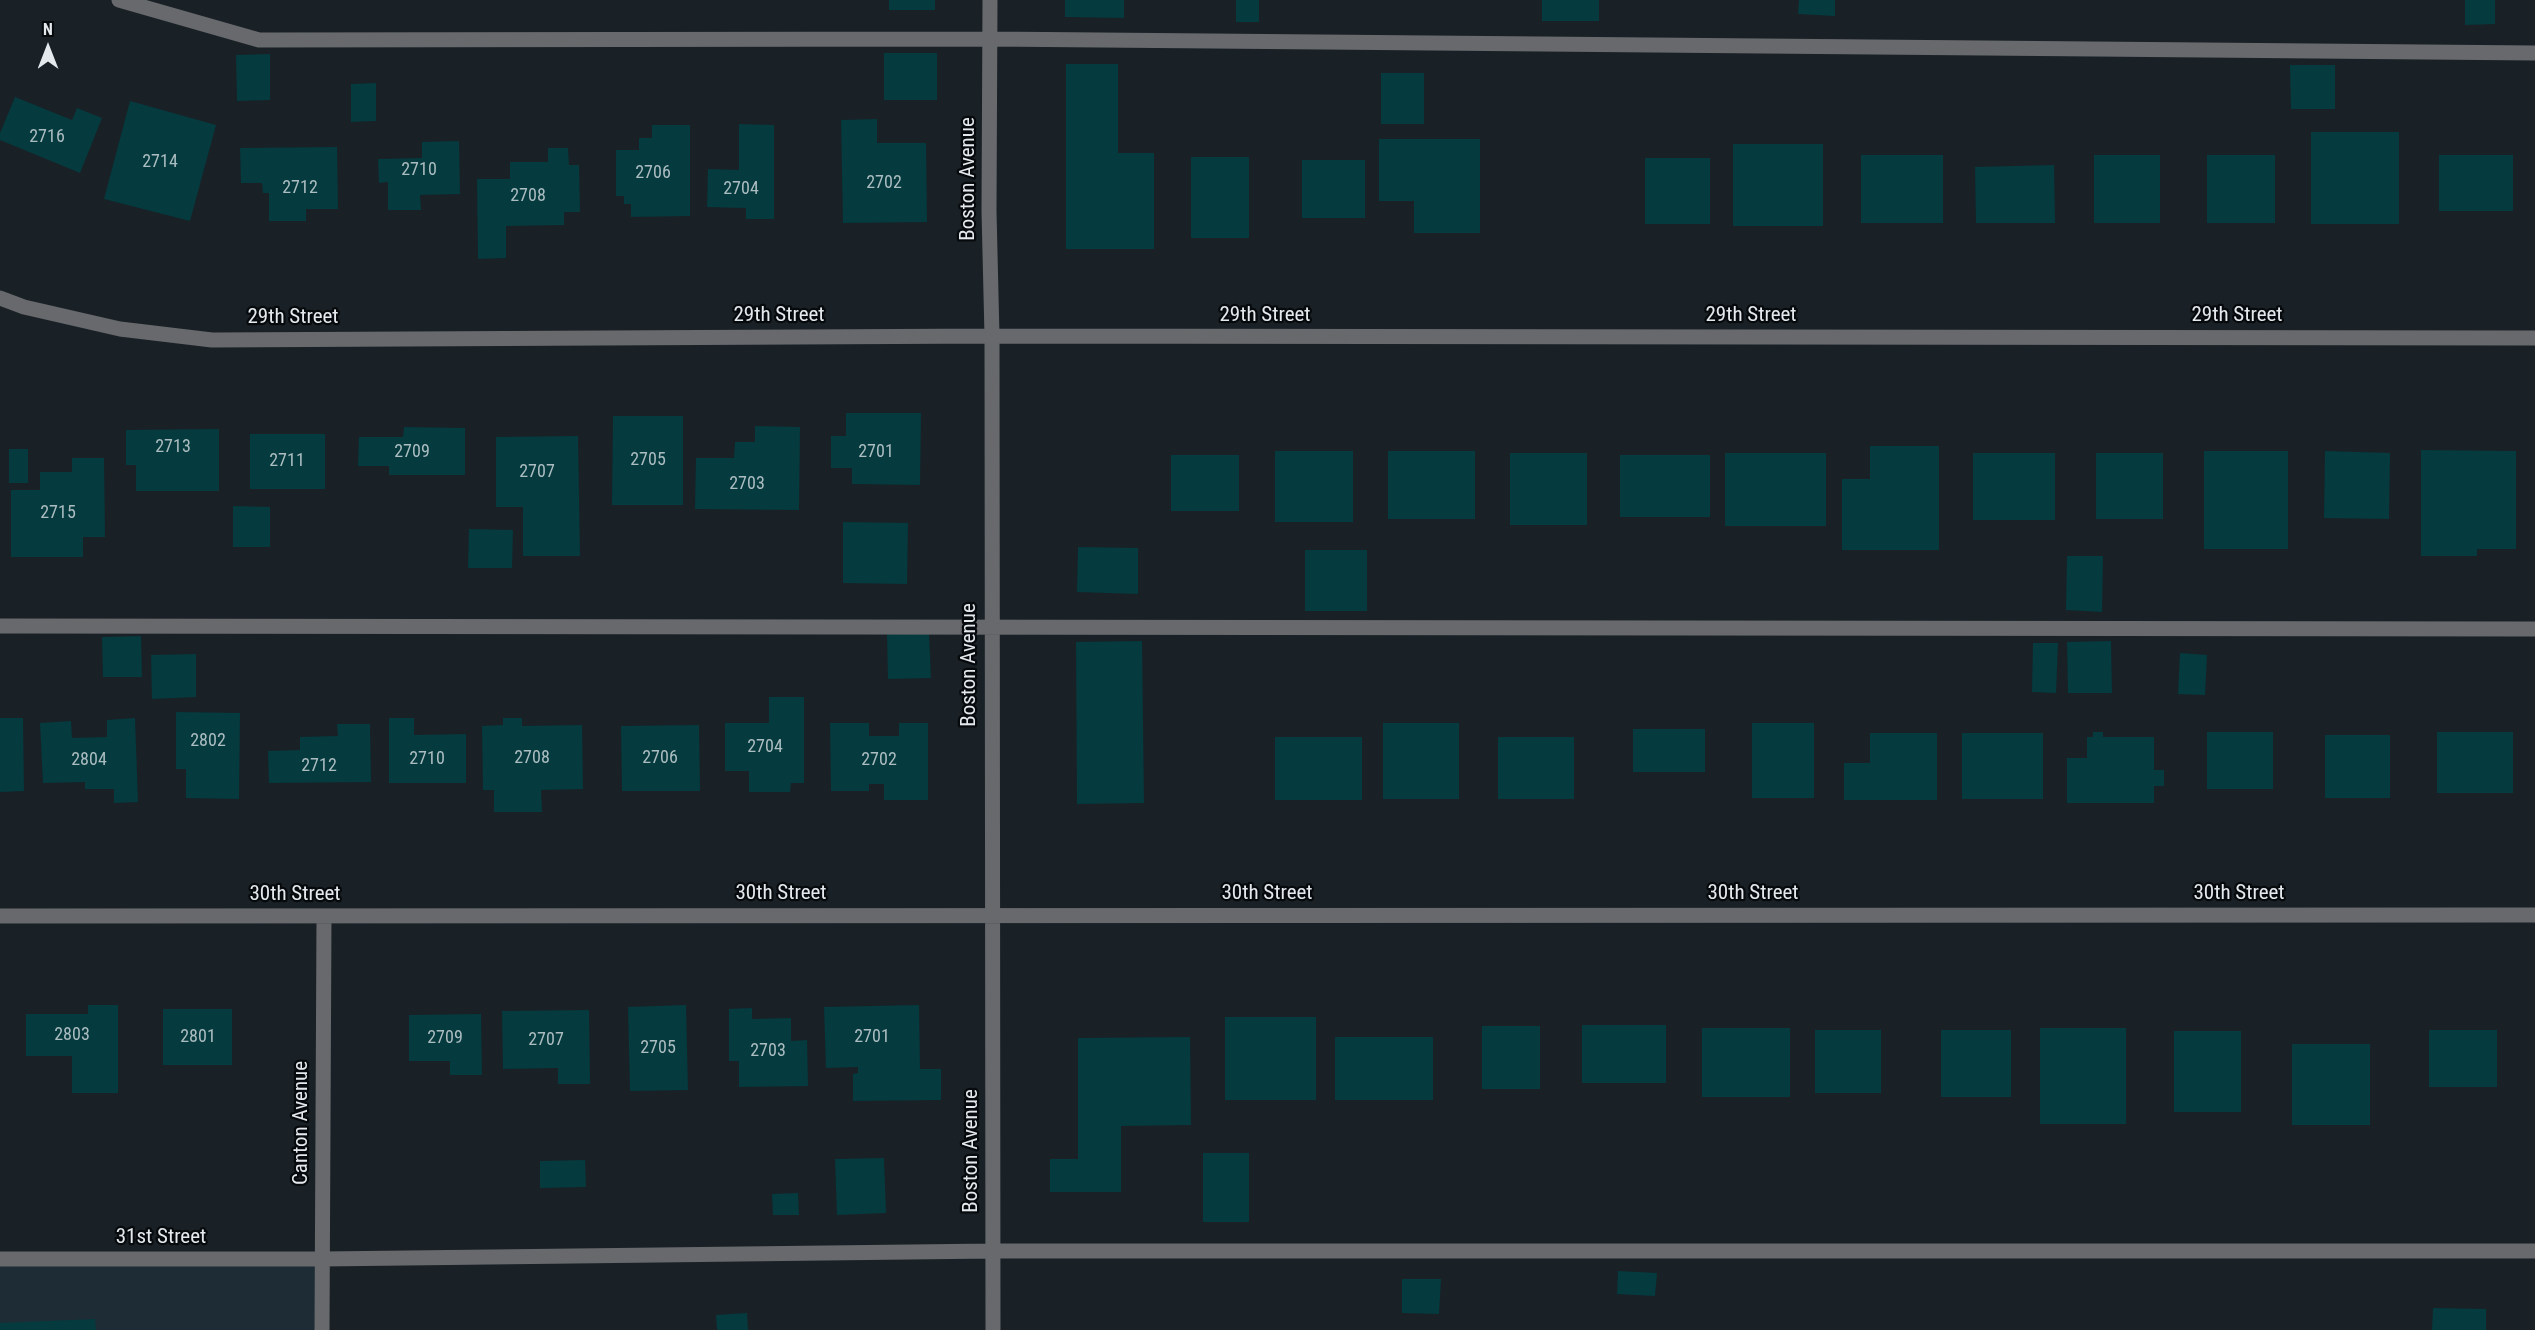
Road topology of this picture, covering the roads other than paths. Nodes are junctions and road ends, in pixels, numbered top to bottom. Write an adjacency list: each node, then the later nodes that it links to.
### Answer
1 (119, 0): 3 (street)
2 (990, 0): 3 (street, Boston Avenue)
3 (990, 39): 4 (street); 6 (street, Boston Avenue)
4 (2535, 53)
5 (0, 298): 6 (street, 29th Street)
6 (992, 336): 7 (street, 29th Street); 9 (street, Boston Avenue)
7 (2535, 338)
8 (0, 626): 9 (street)
9 (992, 628): 10 (street); 11 (street, Boston Avenue)
10 (2535, 629)
11 (991, 915): 12 (street, 30th Street); 14 (street, 30th Street); 15 (street, Boston Avenue)
12 (2535, 915)
13 (0, 916): 14 (street, 30th Street)
14 (324, 916): 18 (street, Canton Avenue)
15 (993, 1251): 16 (street, 31st Street); 18 (street, 31st Street); 20 (street, Boston Avenue)
16 (2535, 1251)
17 (0, 1259): 18 (street, 31st Street)
18 (322, 1259): 19 (street, Canton Avenue)
19 (322, 1330)
20 (993, 1330)

